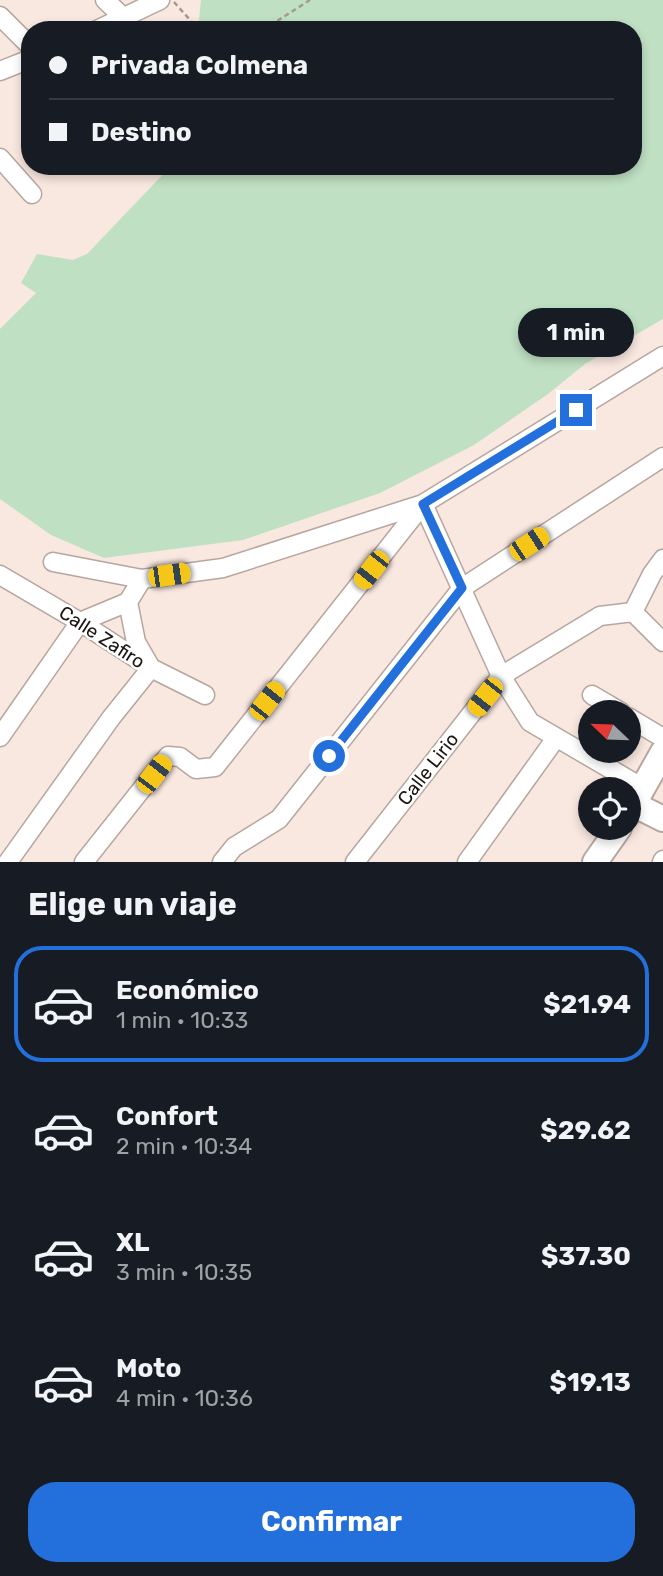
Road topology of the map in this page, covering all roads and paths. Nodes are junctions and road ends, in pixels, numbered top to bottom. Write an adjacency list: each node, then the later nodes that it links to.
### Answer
1 (105, 0): 6 (street)
2 (160, 0): 6 (street)
3 (172, 0): 8 (path)
4 (310, 0): 9 (path)
5 (0, 16): 10 (street)
6 (124, 18): 7 (street)
7 (118, 21)
8 (191, 21)
9 (277, 21)
10 (21, 37)
11 (21, 63): 12 (street)
12 (0, 71)
13 (0, 158): 14 (street)
14 (32, 194)
15 (663, 356): 17 (street)
16 (663, 457): 22 (street)
17 (423, 504): 21 (street); 22 (street); 43 (street)
18 (663, 559): 24 (street)
19 (53, 562): 21 (street)
20 (0, 575): 25 (street, Calle Zafiro)
21 (142, 579): 23 (street)
22 (462, 588): 28 (street); 44 (street)
23 (128, 602): 25 (street); 27 (street)
24 (632, 612): 26 (street); 28 (street)
25 (80, 622): 27 (street, Calle Zafiro); 33 (street)
26 (663, 642)
27 (151, 668): 29 (street, Calle Zafiro); 42 (street)
28 (501, 676): 34 (street); 45 (street, Calle Lirio)
29 (205, 695)
30 (592, 695): 31 (street)
31 (601, 700)
32 (641, 725): 35 (street)
33 (0, 737)
34 (556, 738): 37 (street); 46 (street)
35 (663, 738)
36 (663, 752): 38 (main road)
37 (604, 777)
38 (641, 791)
39 (641, 806): 40 (main road)
40 (663, 819)
41 (611, 840): 47 (main road)
42 (8, 862)
43 (84, 862)
44 (222, 862)
45 (355, 862)
46 (467, 862)
47 (595, 862)

